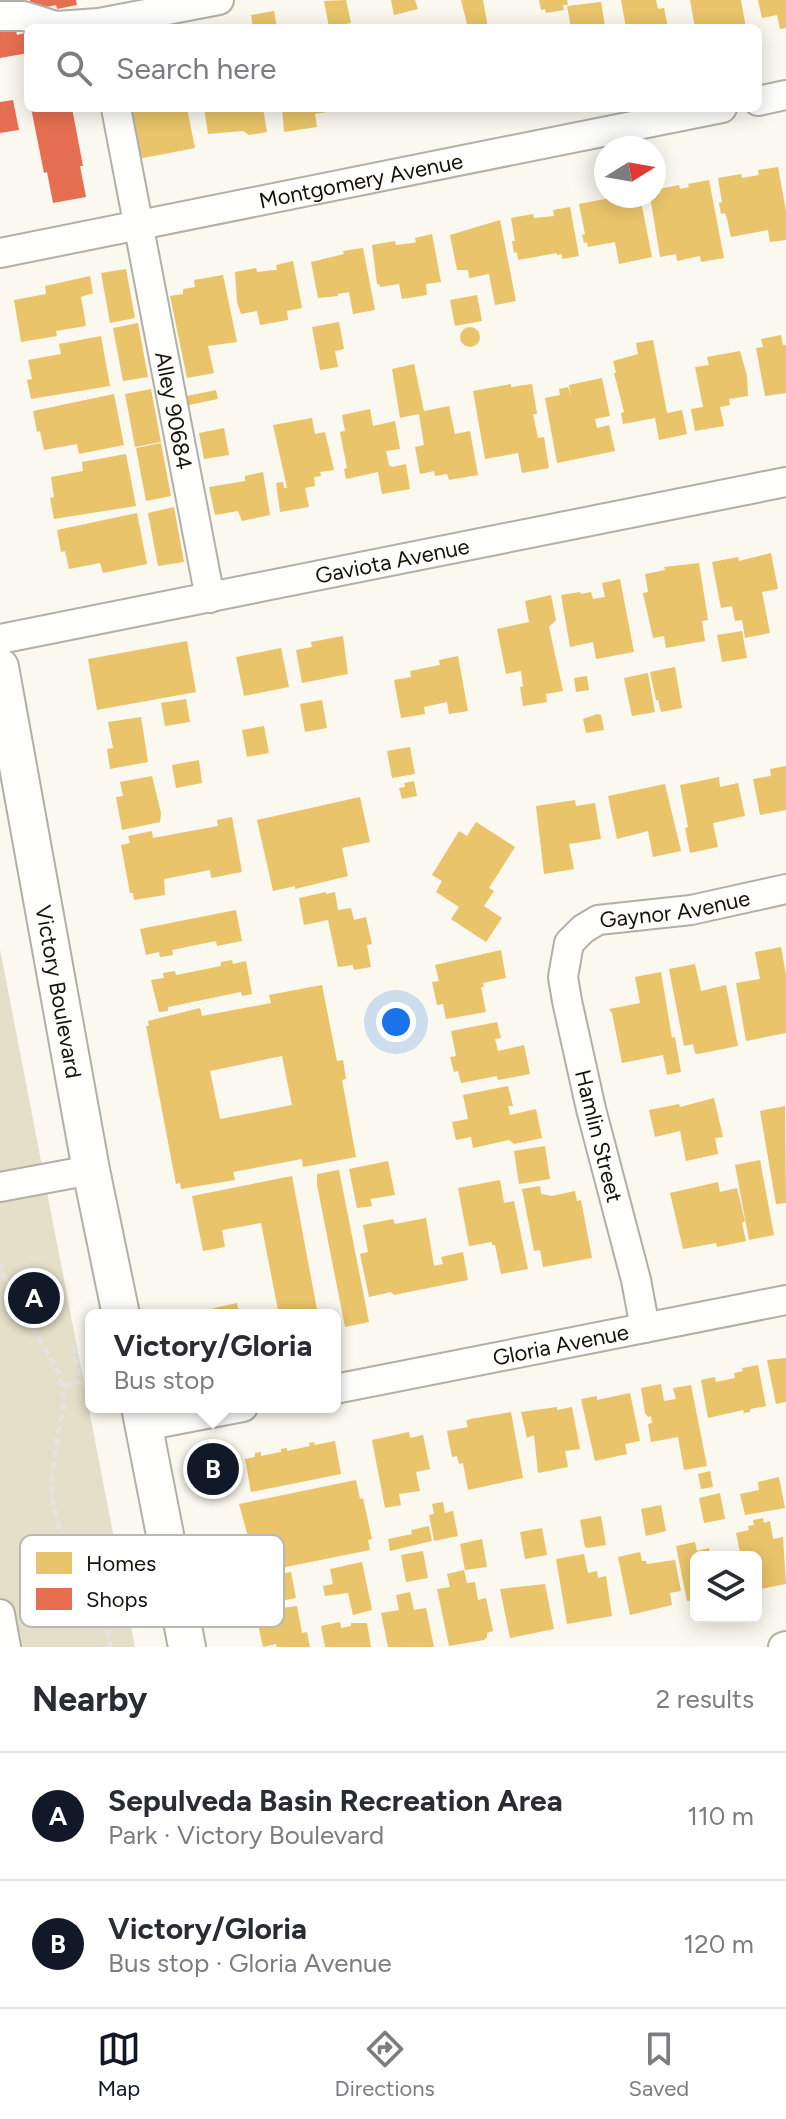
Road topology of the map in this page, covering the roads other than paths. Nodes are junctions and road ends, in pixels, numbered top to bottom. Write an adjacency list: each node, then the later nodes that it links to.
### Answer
1 (219, 0): 3 (street)
2 (0, 16): 4 (street)
3 (98, 17): 5 (street)
4 (50, 24)
5 (65, 24)
6 (786, 95): 7 (street)
7 (762, 100)
8 (117, 112): 10 (street, Alley 90684)
9 (702, 112): 10 (street, Montgomery Avenue)
10 (138, 224): 11 (street, Montgomery Avenue); 13 (street, Alley 90684)
11 (0, 253)
12 (786, 482): 13 (street, Gaviota Avenue)
13 (210, 598): 14 (street, Gaviota Avenue)
14 (0, 639)
15 (0, 667): 18 (main road, Victory Boulevard)
16 (786, 889): 17 (street, Gaynor Avenue)
17 (569, 943): 22 (street, Hamlin Street)
18 (91, 1170): 19 (street); 21 (main road, Victory Boulevard)
19 (0, 1187)
20 (786, 1300): 22 (street, Gloria Avenue)
21 (120, 1309)
22 (645, 1328): 23 (street, Gloria Avenue)
23 (341, 1388)
24 (182, 1413): 25 (street)
25 (142, 1417): 26 (main road)
26 (165, 1535)
27 (0, 1614): 29 (street)
28 (183, 1627): 30 (main road)
29 (6, 1647)
30 (187, 1647)

